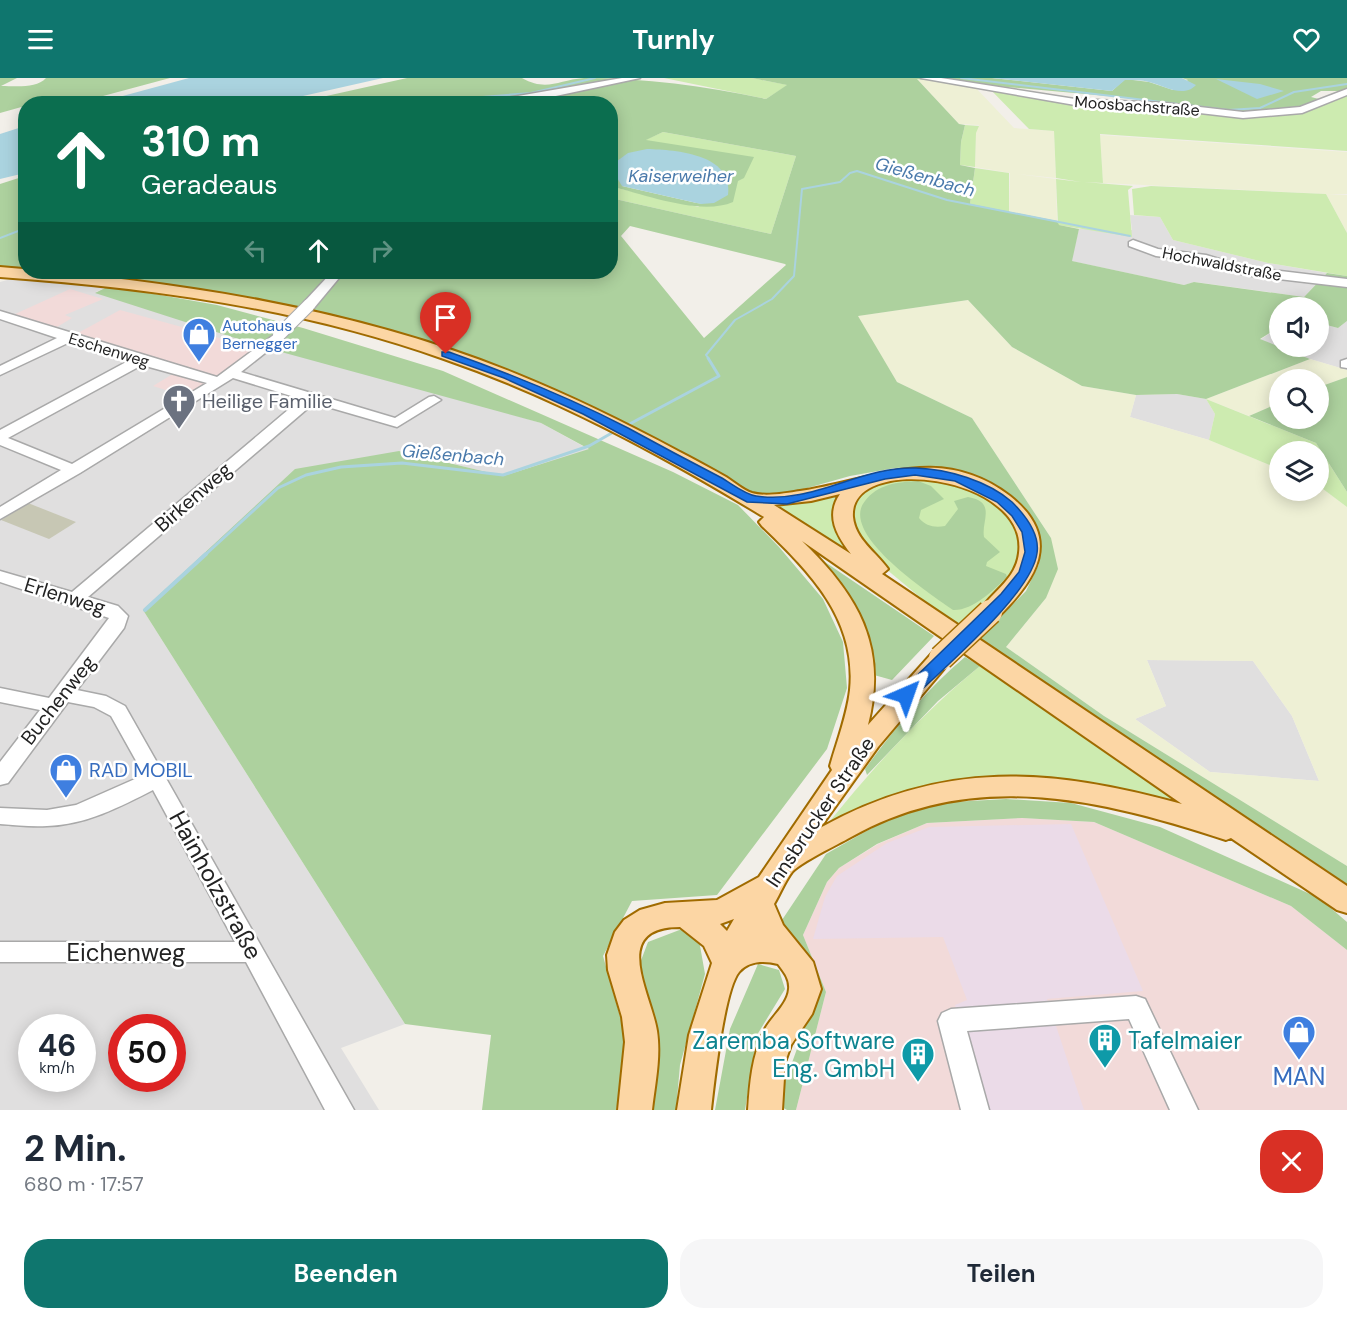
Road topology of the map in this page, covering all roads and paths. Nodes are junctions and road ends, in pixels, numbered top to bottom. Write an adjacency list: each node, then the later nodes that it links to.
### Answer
1 (636, 78): 4 (street)
2 (924, 78): 3 (street, Moosbachstraße)
3 (1347, 92)
4 (536, 96)
5 (1133, 244): 10 (street, Hochwaldstraße)
6 (0, 272): 7 (main road)
7 (18, 274)
8 (74, 279): 21 (main road)
9 (332, 279): 15 (street, bridge)
10 (1347, 283)
11 (0, 315): 12 (street, Eschenweg)
12 (67, 338): 13 (street, Eschenweg); 14 (street)
13 (140, 360): 15 (street, Eschenweg); 18 (street)
14 (0, 370)
15 (225, 378): 16 (street, Eschenweg); 19 (street)
16 (311, 398): 17 (street, Eschenweg); 26 (street, Birkenweg)
17 (434, 400)
18 (0, 438): 19 (street)
19 (74, 470): 23 (street)
20 (864, 481): 22 (main road, Innsbrucker Straße); 25 (main road); 31 (main road, Innsbrucker Straße, bridge)
21 (730, 487): 22 (main road); 31 (main road)
22 (752, 499): 25 (main road)
23 (0, 514)
24 (0, 576): 26 (street, Erlenweg)
25 (894, 592): 34 (main road)
26 (76, 598): 27 (street, Erlenweg)
27 (117, 624): 29 (street, Buchenweg)
28 (0, 695): 29 (street, Hainholzstraße)
29 (58, 700): 30 (street, Buchenweg); 32 (street, Hainholzstraße)
30 (0, 777)
31 (841, 777): 35 (main road, Innsbrucker Straße)
32 (157, 778): 33 (street); 39 (street, Hainholzstraße)
33 (0, 816)
34 (1253, 838): 35 (main road); 36 (main road)
35 (770, 884): 37 (main road); 40 (main road); 41 (main road, Innsbrucker Straße)
36 (1345, 900)
37 (689, 916): 41 (main road); 43 (main road)
38 (0, 952): 39 (street, Eichenweg)
39 (253, 952): 42 (street, Hainholzstraße)
40 (790, 955): 41 (main road); 45 (main road)
41 (727, 963): 44 (main road, Innsbrucker Straße)
42 (340, 1110)
43 (635, 1110)
44 (694, 1110)
45 (765, 1110)
46 (975, 1110): 47 (street)
47 (1184, 1110)

